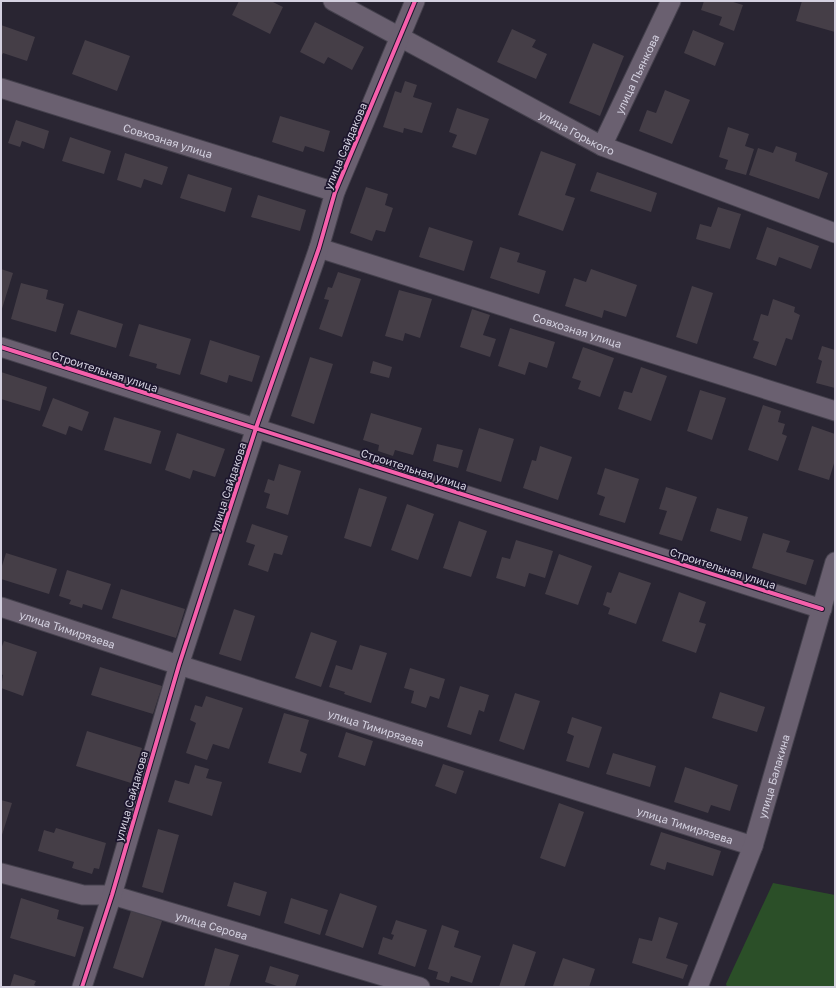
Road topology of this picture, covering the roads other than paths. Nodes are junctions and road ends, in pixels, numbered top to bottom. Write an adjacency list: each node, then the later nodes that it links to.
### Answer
1 (333, 1): 4 (street, улица Горького)
2 (415, 1): 4 (street, улица Сайдакова)
3 (671, 1): 6 (street, улица Пьянкова)
4 (400, 37): 6 (street, улица Горького); 7 (street, улица Сайдакова)
5 (1, 88): 7 (street, Совхозная улица)
6 (602, 146): 8 (street, улица Горького)
7 (335, 192): 9 (street, улица Сайдакова)
8 (835, 232)
9 (319, 248): 11 (street, Совхозная улица); 12 (street, улица Сайдакова)
10 (1, 347): 12 (street, Строительная улица)
11 (835, 411)
12 (256, 428): 15 (street, Строительная улица); 16 (street, улица Сайдакова)
13 (835, 562): 15 (street, улица Балакина)
14 (1, 607): 16 (street, улица Тимирязева)
15 (822, 609): 17 (street, улица Балакина)
16 (179, 665): 17 (street, улица Тимирязева); 19 (street, улица Сайдакова)
17 (753, 846): 22 (street, улица Балакина)
18 (1, 873): 19 (street, улица Серова)
19 (112, 894): 20 (street, улица Сайдакова); 21 (street, улица Серова)
20 (82, 987)
21 (420, 987)
22 (698, 987)

